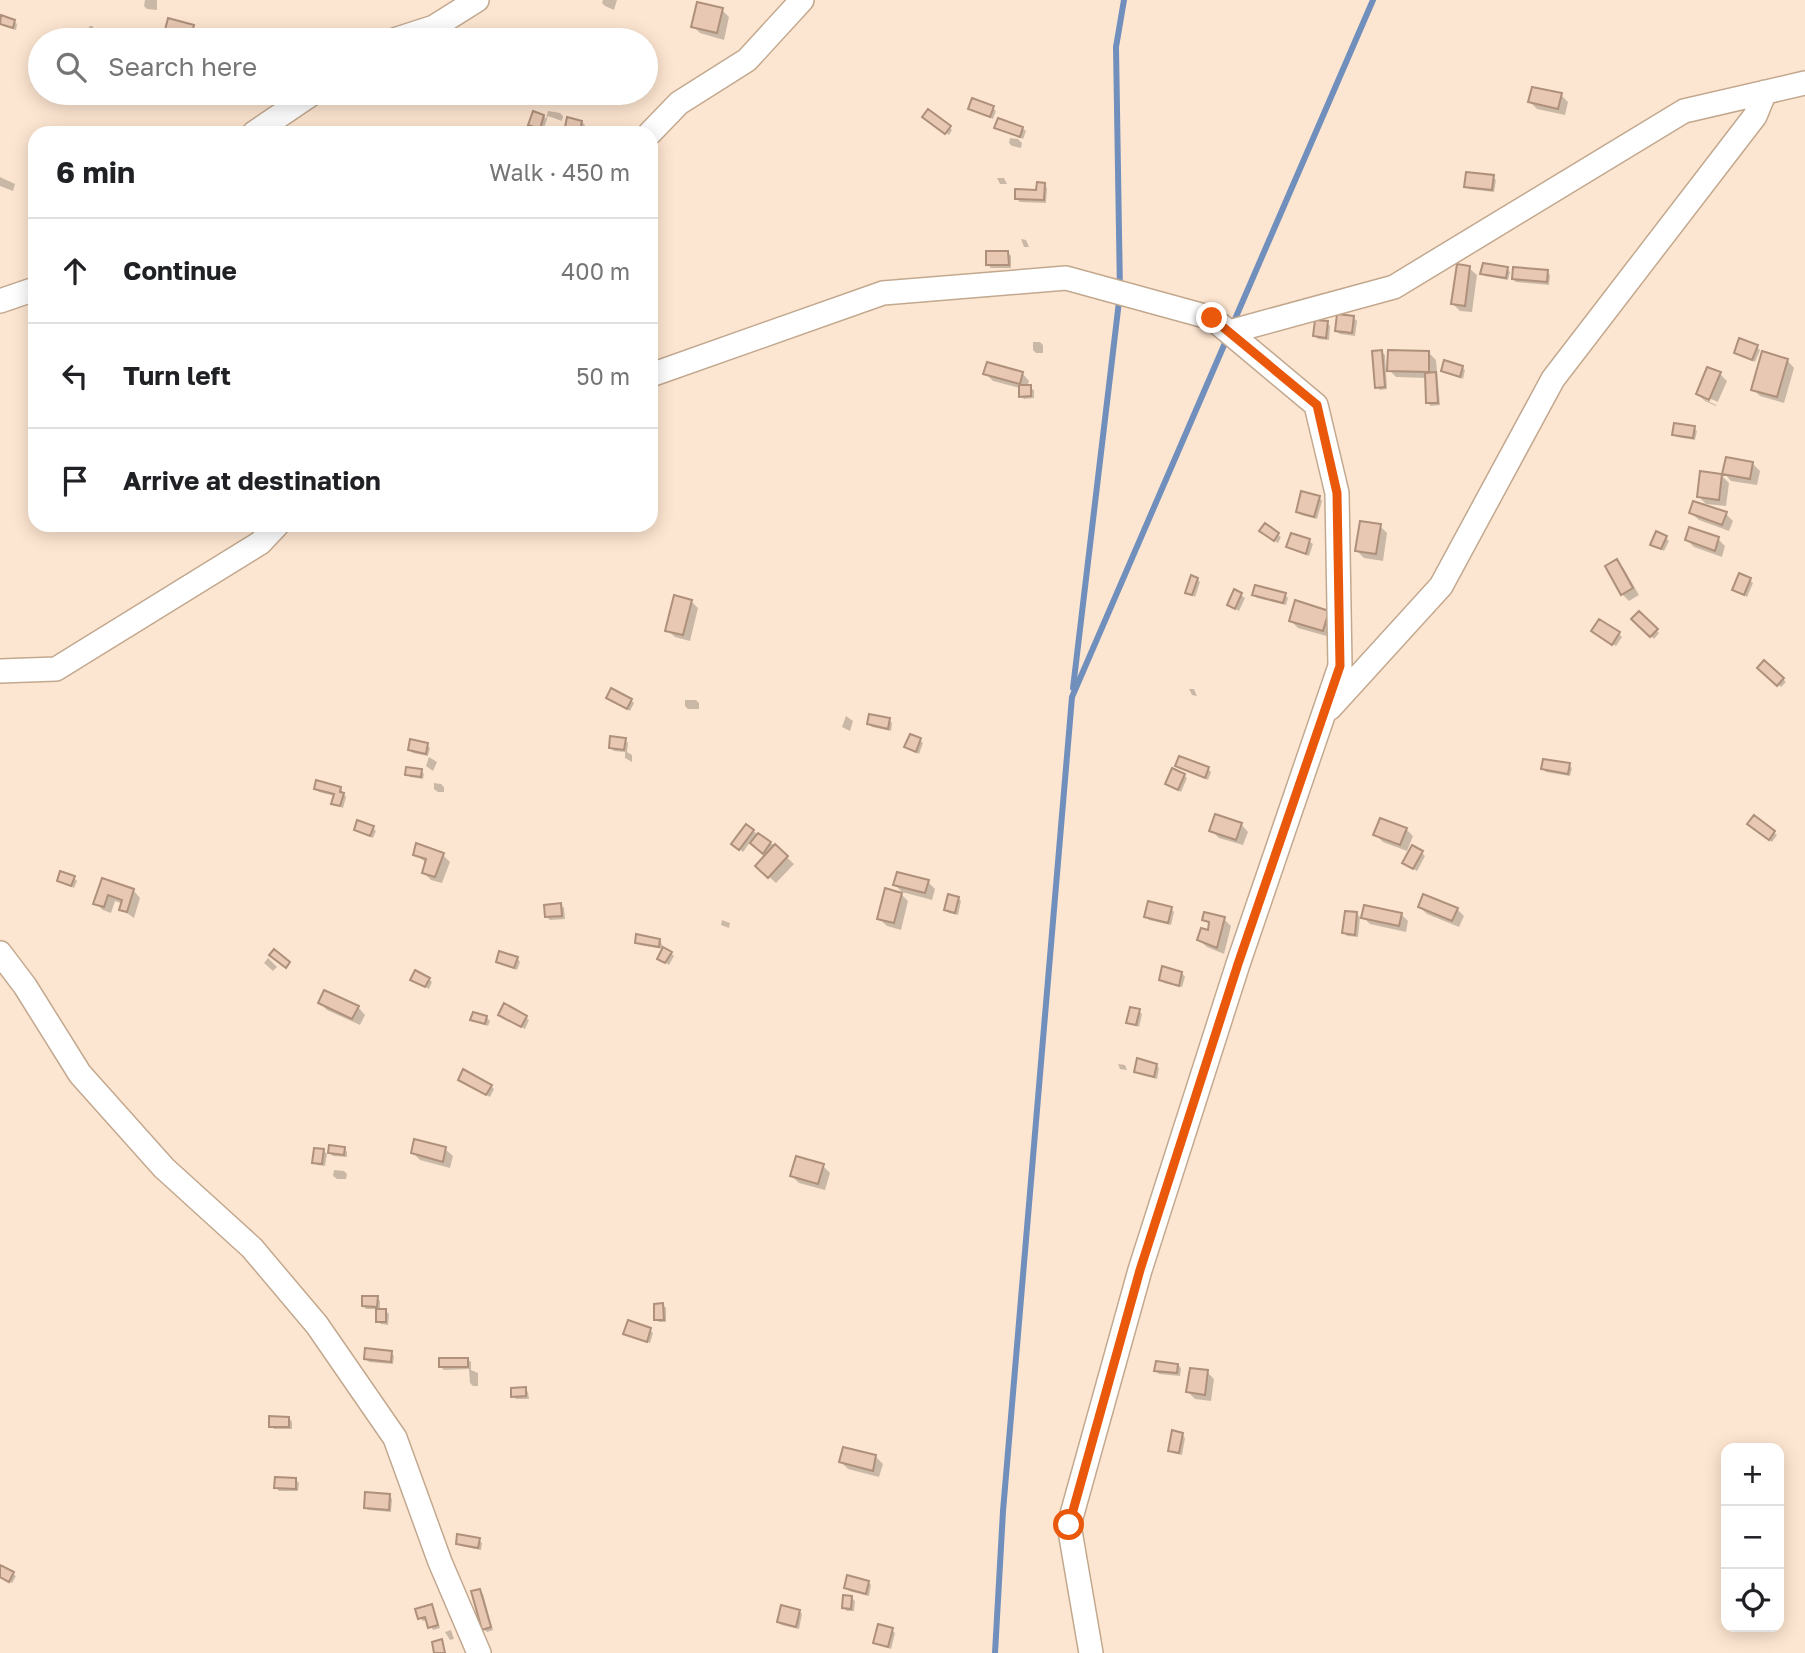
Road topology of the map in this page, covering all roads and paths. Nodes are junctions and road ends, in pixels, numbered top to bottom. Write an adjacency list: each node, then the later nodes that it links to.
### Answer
1 (477, 0): 3 (street)
2 (802, 0): 8 (street)
3 (431, 28)
4 (1805, 83): 5 (street)
5 (1765, 92): 11 (street); 15 (street)
6 (295, 105): 7 (street)
7 (264, 126)
8 (657, 126)
9 (28, 291): 10 (street)
10 (0, 301)
11 (1228, 332): 12 (street); 15 (street)
12 (658, 373)
13 (270, 532): 14 (street)
14 (0, 671)
15 (1323, 716): 18 (street)
16 (0, 953): 17 (street)
17 (479, 1653)
18 (1091, 1653)

